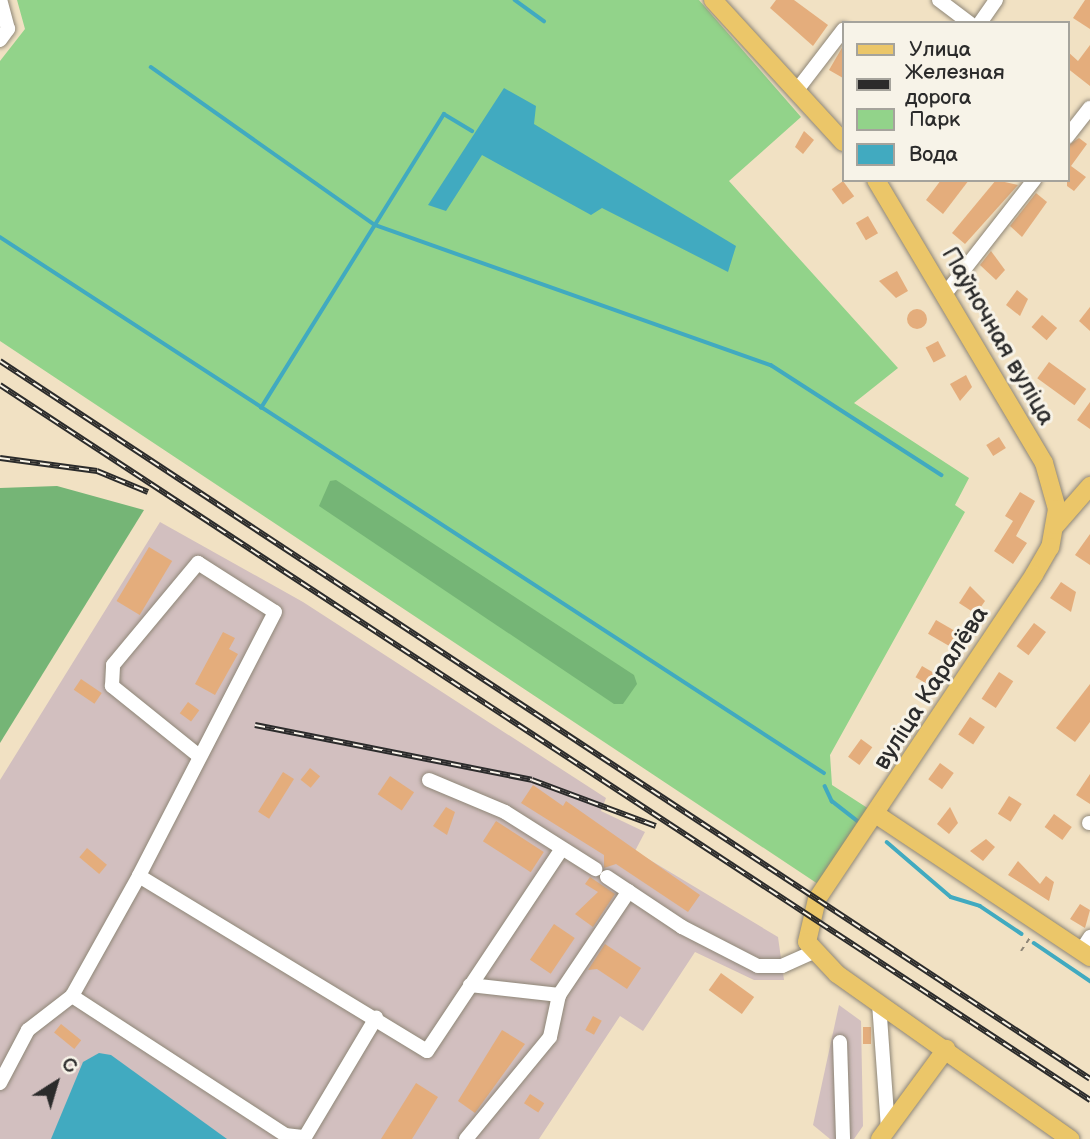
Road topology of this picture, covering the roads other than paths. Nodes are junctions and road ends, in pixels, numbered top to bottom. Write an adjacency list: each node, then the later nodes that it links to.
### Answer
1 (0, 0): 8 (street)
2 (713, 0): 9 (main road)
3 (939, 0): 5 (street)
4 (996, 0): 6 (street)
5 (967, 21)
6 (981, 21)
7 (842, 33): 9 (street)
8 (0, 40)
9 (797, 90): 12 (main road)
10 (1090, 108): 11 (street)
11 (1069, 134)
12 (842, 141)
13 (877, 182): 15 (main road, Паўночная вуліца)
14 (1032, 182): 15 (street)
15 (945, 294): 17 (main road, Паўночная вуліца)
16 (1087, 497): 17 (main road, вуліца Каралёва)
17 (1055, 525): 20 (main road, вуліца Каралёва)
18 (199, 756): 18 (street); 22 (street)
19 (429, 780): 21 (street)
20 (877, 815): 24 (main road); 25 (main road, вуліца Каралёва)
21 (561, 850): 23 (street); 26 (street)
22 (139, 876): 28 (street); 30 (street)
23 (629, 891): 25 (street); 27 (street)
24 (1087, 948)
25 (813, 953): 29 (main road)
26 (470, 985): 27 (street); 30 (street)
27 (559, 995): 36 (street)
28 (72, 996): 33 (street); 35 (street)
29 (879, 1003): 32 (main road); 34 (street)
30 (376, 1018): 35 (street)
31 (840, 1042): 37 (street)
32 (946, 1049): 34 (main road); 38 (main road)
33 (0, 1083)
34 (884, 1134)
35 (304, 1138)
36 (466, 1139)
37 (843, 1139)
38 (1070, 1139)

